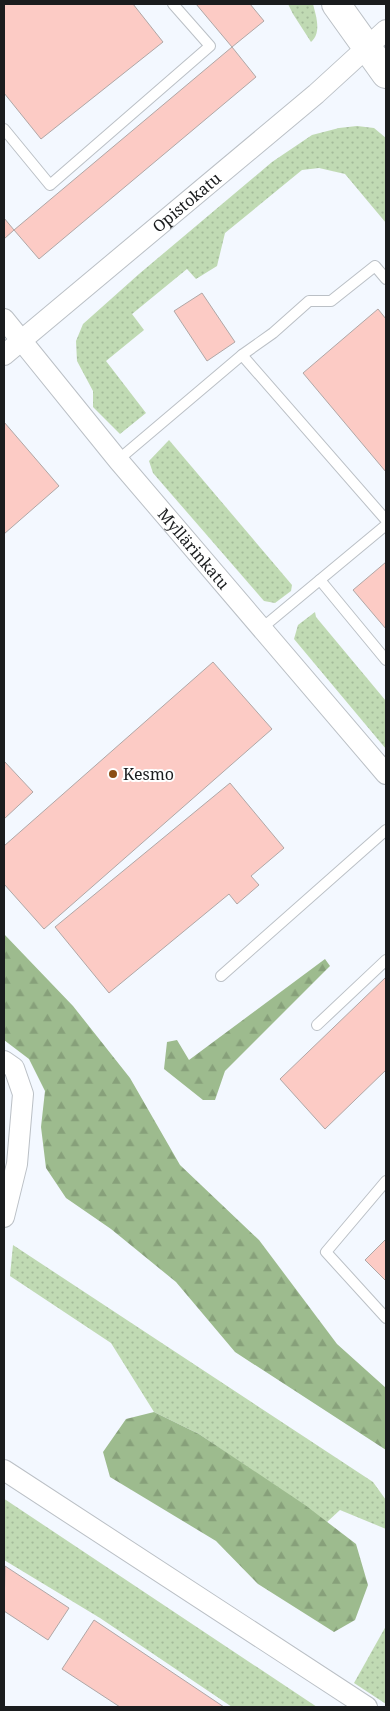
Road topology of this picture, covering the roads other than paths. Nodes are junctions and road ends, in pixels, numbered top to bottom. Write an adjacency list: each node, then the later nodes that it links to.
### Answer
1 (173, 4): 6 (lane)
2 (336, 4): 4 (main road)
3 (386, 30): 4 (street, Opistokatu)
4 (367, 48): 5 (main road); 9 (street, Opistokatu)
5 (386, 74)
6 (4, 129)
7 (386, 279): 11 (lane)
8 (4, 319): 9 (street, Myllärinkatu)
9 (22, 340): 10 (street, Opistokatu); 12 (street, Myllärinkatu)
10 (4, 355)
11 (242, 355): 12 (lane); 13 (lane)
12 (118, 460): 16 (street, Myllärinkatu)
13 (386, 520)
14 (386, 525): 15 (lane)
15 (320, 580): 16 (lane); 17 (lane)
16 (262, 628): 18 (street, Myllärinkatu)
17 (386, 660)
18 (386, 774)
19 (386, 830): 21 (lane)
20 (386, 960): 22 (lane)
21 (220, 976)
22 (317, 1025)
23 (4, 1061): 25 (street)
24 (386, 1181): 26 (lane)
25 (4, 1217)
26 (386, 1318)
27 (4, 1470): 28 (street)
28 (367, 1707)

